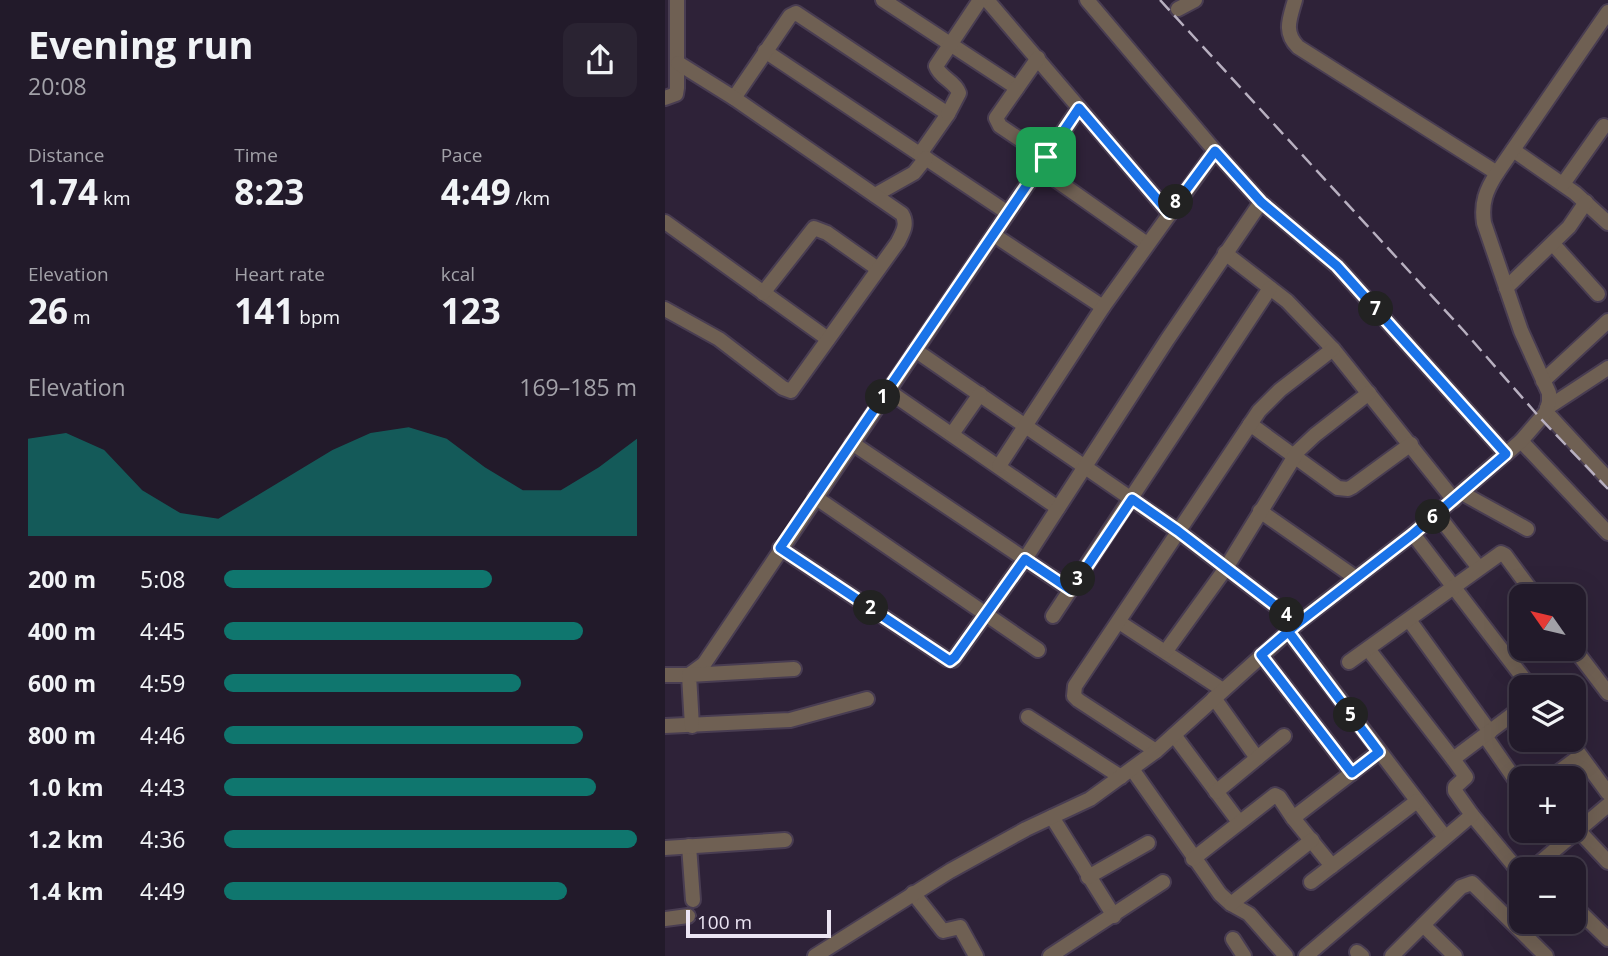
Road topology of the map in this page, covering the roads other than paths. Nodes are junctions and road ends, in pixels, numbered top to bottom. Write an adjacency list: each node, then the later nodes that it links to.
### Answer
1 (677, 0): 12 (street)
2 (883, 0): 10 (street)
3 (980, 0): 10 (street)
4 (987, 0): 13 (street)
5 (1087, 0): 21 (street)
6 (1195, 0): 8 (street)
7 (1296, 0): 24 (street)
8 (1178, 9)
9 (1607, 16): 20 (street)
10 (950, 45): 14 (street); 18 (street)
11 (765, 51): 16 (street); 18 (street); 22 (street)
12 (674, 52): 15 (street); 16 (street)
13 (1038, 58): 14 (street); 17 (street)
14 (1017, 88): 23 (street)
15 (665, 98)
16 (734, 98): 26 (street)
17 (1079, 108): 23 (street); 30 (street)
18 (948, 114): 22 (street)
19 (1604, 126): 25 (street)
20 (1513, 150): 24 (street); 25 (street)
21 (1215, 151): 27 (street); 30 (street)
22 (923, 156): 26 (street); 29 (street)
23 (1042, 162): 29 (street); 34 (street)
24 (1497, 173): 39 (street)
25 (1563, 184): 28 (street)
26 (875, 195): 37 (street)
27 (1261, 202): 36 (street); 60 (street)
28 (1586, 202): 32 (street); 35 (street)
29 (1008, 213): 33 (street)
30 (1169, 213): 34 (street)
31 (665, 222): 40 (street)
32 (1608, 223)
33 (994, 235): 42 (street); 47 (street)
34 (1147, 244): 42 (street)
35 (1553, 244): 39 (street); 41 (street)
36 (1225, 253): 38 (street); 63 (street)
37 (878, 269): 40 (street); 45 (street)
38 (1270, 288): 46 (street); 67 (street)
39 (1506, 288): 49 (street)
40 (764, 293): 45 (street)
41 (1598, 294)
42 (1103, 307): 55 (street)
43 (665, 309): 45 (street)
44 (1608, 321): 49 (street)
45 (828, 339)
46 (1333, 349): 51 (street); 54 (street)
47 (915, 350): 50 (street); 52 (street)
48 (1608, 368): 53 (street)
49 (1543, 381): 53 (street)
50 (887, 390): 56 (street); 58 (street)
51 (1369, 393): 59 (street); 61 (street)
52 (980, 394): 55 (street); 56 (street)
53 (1546, 410): 57 (street); 64 (street)
54 (1250, 424): 61 (street); 72 (street)
55 (1026, 426): 62 (street); 63 (street)
56 (952, 434): 62 (street)
57 (1521, 441): 60 (street); 73 (street)
58 (852, 443): 66 (street); 76 (street)
59 (1411, 444): 61 (street); 65 (street)
60 (1506, 454): 65 (street)
61 (1294, 457): 69 (street)
62 (999, 466): 68 (street)
63 (1085, 467): 67 (street); 68 (street)
64 (1608, 479)
65 (1458, 496): 70 (street); 71 (street)
66 (815, 497): 75 (street); 83 (street)
67 (1132, 499): 72 (street); 82 (street)
68 (1058, 508): 76 (street)
69 (1260, 511): 77 (street); 79 (street)
70 (1437, 514): 74 (street); 78 (street)
71 (1527, 529)
72 (1178, 531): 77 (street); 86 (street)
73 (1608, 533)
74 (1413, 534): 79 (street); 81 (street)
75 (780, 548): 83 (street); 96 (street)
76 (1025, 559): 82 (street); 83 (street)
77 (1226, 568): 87 (street); 90 (street)
78 (1479, 568): 80 (street); 81 (street)
79 (1356, 578): 87 (street)
80 (1526, 584)
81 (1453, 586): 85 (street); 97 (street)
82 (1071, 590): 84 (street)
83 (986, 613): 89 (street)
84 (1053, 616)
85 (1409, 620): 88 (street); 105 (street)
86 (1119, 622): 90 (street); 108 (street)
87 (1293, 627): 91 (street); 109 (street)
88 (1368, 649): 92 (street); 113 (street)
89 (1038, 650)
90 (1166, 651): 98 (street)
91 (1261, 655): 98 (street); 117 (street)
92 (1349, 662)
93 (1585, 662): 99 (street)
94 (794, 670): 96 (street)
95 (665, 675): 96 (street)
96 (689, 675): 104 (street)
97 (1521, 675)
98 (1218, 694): 106 (street); 112 (street)
99 (1608, 694)
100 (867, 699): 104 (street)
101 (1028, 717): 116 (street)
102 (1509, 717): 105 (street)
103 (665, 726): 104 (street)
104 (692, 726)
105 (1487, 734): 113 (street); 115 (street)
106 (1174, 735): 108 (street); 118 (street)
107 (1285, 736): 112 (street)
108 (1156, 751): 116 (street)
109 (1379, 752): 117 (street); 120 (street)
110 (1577, 752): 111 (street)
111 (1580, 756): 114 (street); 119 (street)
112 (1257, 758): 118 (street)
113 (1453, 759): 122 (street)
114 (1567, 766)
115 (1509, 769)
116 (1127, 773): 123 (street); 136 (street)
117 (1352, 773): 124 (street)
118 (1216, 792): 125 (street)
119 (1608, 793)
120 (1417, 801): 127 (street); 139 (street)
121 (1608, 805): 126 (street)
122 (1472, 815): 127 (street); 137 (street)
123 (1052, 817): 140 (street); 143 (street)
124 (1293, 818): 125 (street); 130 (street)
125 (1239, 822): 136 (street)
126 (1586, 823)
127 (1445, 837): 158 (street)
128 (1586, 839): 138 (street)
129 (785, 840): 133 (street)
130 (1312, 840): 139 (street); 145 (street)
131 (1147, 843): 140 (street)
132 (1563, 843): 135 (street)
133 (689, 846): 134 (street); 144 (street)
134 (665, 848)
135 (1548, 857)
136 (1193, 859): 145 (street)
137 (1509, 860)
138 (1608, 862)
139 (1332, 866): 142 (street)
140 (1088, 877): 147 (street)
141 (1163, 882): 147 (street)
142 (1311, 882)
143 (913, 893): 153 (street); 154 (street)
144 (693, 900)
145 (1231, 904): 157 (street)
146 (688, 916): 149 (street)
147 (1114, 916): 155 (street)
148 (1586, 918): 152 (street)
149 (665, 919)
150 (1423, 925): 159 (street); 160 (street); 161 (street)
151 (1233, 939): 156 (street)
152 (1608, 939)
153 (815, 956)
154 (976, 956)
155 (1050, 956)
156 (1244, 956)
157 (1286, 956)
158 (1306, 956)
159 (1392, 956)
160 (1455, 956)
161 (1546, 956)

